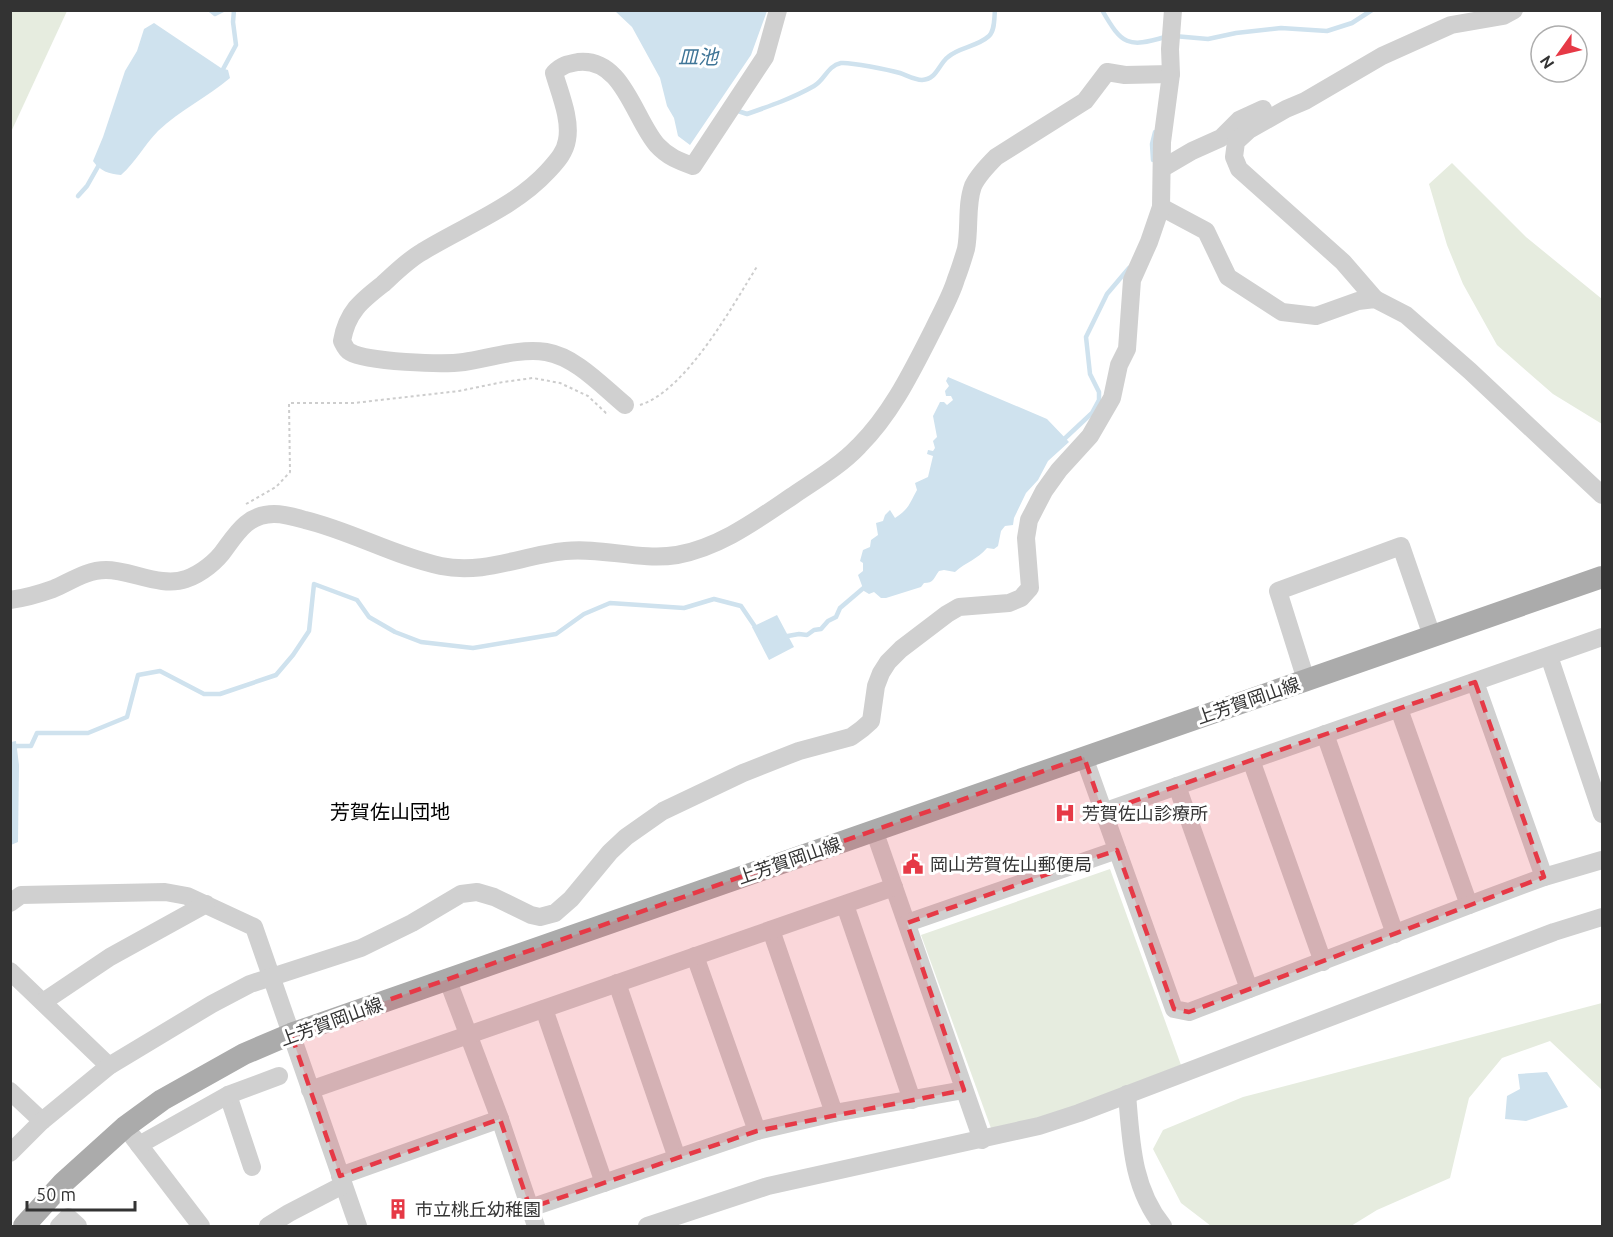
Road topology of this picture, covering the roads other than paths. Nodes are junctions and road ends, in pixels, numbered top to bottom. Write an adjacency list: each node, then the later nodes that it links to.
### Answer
1 (778, 10): 9 (street)
2 (1173, 10): 4 (street)
3 (1514, 10): 5 (street)
4 (1165, 74): 6 (street); 12 (street)
5 (1286, 109): 6 (street); 8 (street)
6 (1163, 168): 7 (street)
7 (1161, 207): 8 (street); 41 (street)
8 (1375, 298): 10 (street)
9 (625, 405)
10 (1602, 495)
11 (1602, 577): 13 (main road, 上芳賀岡山線)
12 (10, 600)
13 (1432, 636): 16 (main road, 上芳賀岡山線); 16 (street)
14 (1602, 638): 15 (street)
15 (1549, 656): 17 (street); 24 (street)
16 (1306, 680): 20 (main road, 上芳賀岡山線)
17 (1475, 682): 18 (street); 28 (street)
18 (1398, 709): 19 (street); 33 (street)
19 (1325, 734): 21 (street); 37 (street)
20 (1084, 757): 23 (street); 25 (main road, 上芳賀岡山線)
21 (1251, 760): 22 (street); 39 (street)
22 (1177, 786): 23 (street); 44 (street)
23 (1103, 812): 26 (street)
24 (1602, 814)
25 (874, 830): 29 (street); 42 (main road, 上芳賀岡山線)
26 (1117, 850): 35 (street); 44 (street)
27 (1602, 860): 28 (street)
28 (1544, 878): 33 (street)
29 (894, 887): 32 (street); 35 (street)
30 (10, 903): 31 (street)
31 (206, 904): 41 (street); 45 (street)
32 (845, 904): 36 (street); 56 (street)
33 (1468, 905): 37 (street)
34 (1602, 917): 55 (street)
35 (907, 923): 52 (street)
36 (771, 930): 38 (street); 57 (street)
37 (1395, 934): 39 (street)
38 (695, 956): 43 (street); 61 (street)
39 (1323, 962): 44 (street)
40 (10, 971): 45 (street)
41 (272, 978): 47 (street); 49 (street)
42 (447, 978): 47 (main road, 上芳賀岡山線); 48 (street)
43 (617, 983): 46 (street); 65 (street)
44 (1249, 989)
45 (43, 1002): 49 (street)
46 (543, 1009): 48 (street); 68 (street)
47 (291, 1034): 51 (street); 60 (main road, 上芳賀岡山線)
48 (469, 1035): 51 (street); 58 (street)
49 (109, 1066): 59 (street)
50 (279, 1076): 54 (street)
51 (310, 1090): 67 (street)
52 (964, 1090): 56 (street); 62 (street)
53 (10, 1091): 59 (street)
54 (228, 1095): 63 (street); 66 (street)
55 (1127, 1095): 62 (street); 78 (street)
56 (912, 1100): 57 (street)
57 (834, 1113): 61 (street)
58 (500, 1119): 67 (street); 69 (street)
59 (42, 1121): 64 (street)
60 (125, 1127): 63 (street); 70 (main road, 上芳賀岡山線)
61 (757, 1131): 65 (street)
62 (982, 1140): 77 (street)
63 (139, 1145): 71 (street)
64 (10, 1152)
65 (677, 1158): 68 (street)
66 (252, 1167)
67 (342, 1180): 74 (street); 75 (street)
68 (604, 1183): 69 (street)
69 (530, 1208): 76 (street)
70 (31, 1224)
71 (201, 1226)
72 (59, 1227): 73 (street)
73 (78, 1227)
74 (268, 1227)
75 (358, 1227)
76 (536, 1227)
77 (646, 1227)
78 (1163, 1227)

